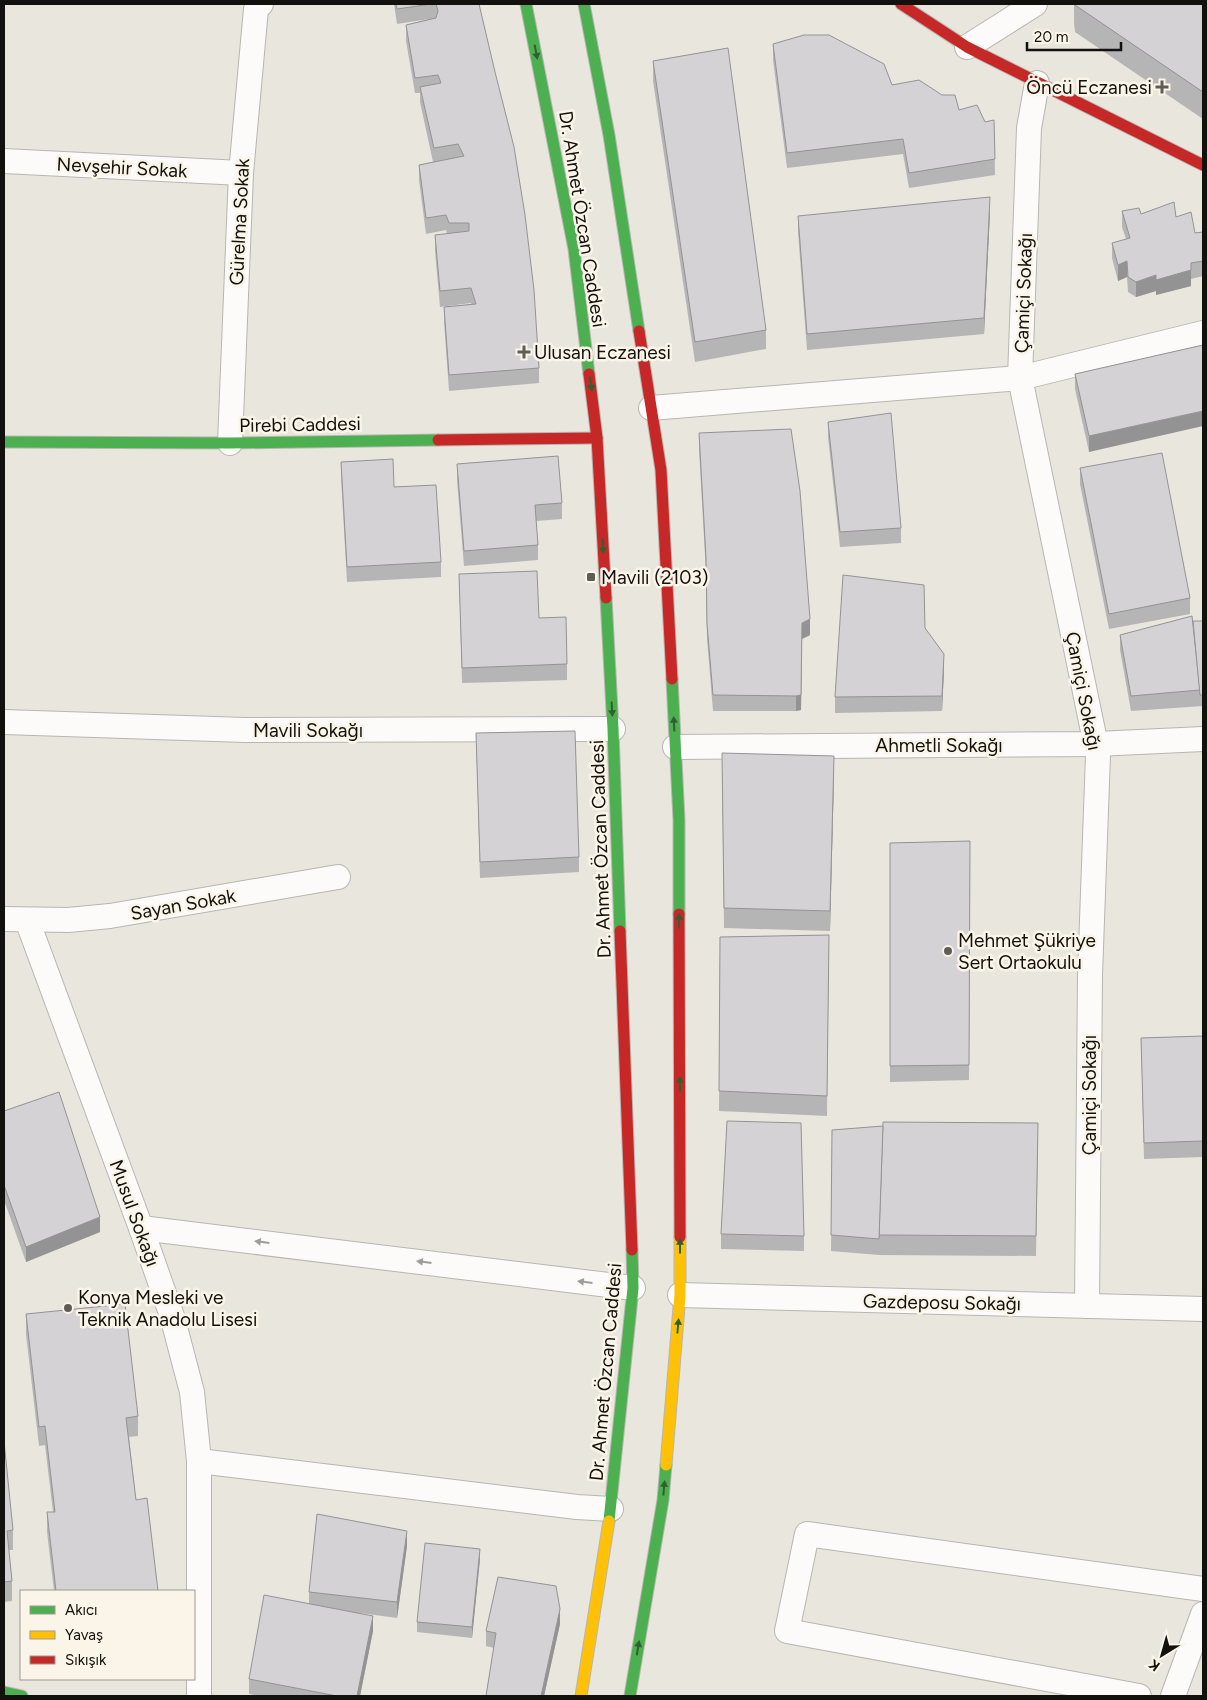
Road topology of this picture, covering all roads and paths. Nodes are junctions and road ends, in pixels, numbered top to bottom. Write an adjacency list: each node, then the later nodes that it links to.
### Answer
1 (526, 4): 14 (main road, Dr. Ahmet Özcan Caddesi, one-way to 14)
2 (584, 4): 13 (main road, Dr. Ahmet Özcan Caddesi)
3 (901, 4): 6 (main road)
4 (1035, 4): 6 (street)
5 (252, 6): 10 (street, Gürelma Sokak)
6 (967, 47): 7 (main road)
7 (1037, 83): 9 (main road); 12 (street, Çamiçi Sokağı)
8 (4, 162): 10 (street, Nevşehir Sokak)
9 (1203, 165)
10 (241, 173): 16 (street, Gürelma Sokak)
11 (1203, 333): 12 (street)
12 (1020, 378): 13 (street); 20 (street, Çamiçi Sokağı)
13 (651, 408): 21 (main road, Dr. Ahmet Özcan Caddesi, one-way to 13)
14 (597, 438): 16 (main road, Pirebi Caddesi); 18 (main road, Dr. Ahmet Özcan Caddesi, one-way to 18)
15 (4, 442): 16 (main road, Pirebi Caddesi)
16 (230, 443)
17 (4, 722): 18 (street, Mavili Sokağı)
18 (613, 729): 26 (main road, Dr. Ahmet Özcan Caddesi)
19 (1203, 739): 20 (street, Ahmetli Sokağı)
20 (1096, 744): 21 (street, Ahmetli Sokağı); 28 (street, Çamiçi Sokağı)
21 (675, 746): 27 (main road, Dr. Ahmet Özcan Caddesi, one-way to 21)
22 (338, 877): 24 (street, Sayan Sokak)
23 (4, 919): 24 (street, Sayan Sokak)
24 (27, 920): 25 (street, Musul Sokağı)
25 (142, 1228): 26 (street, one-way to 25); 30 (street, Musul Sokağı)
26 (633, 1288): 31 (main road, Dr. Ahmet Özcan Caddesi)
27 (680, 1295): 28 (street, Gazdeposu Sokağı); 38 (main road, Dr. Ahmet Özcan Caddesi, one-way to 27)
28 (1088, 1306): 29 (street, Gazdeposu Sokağı)
29 (1203, 1309)
30 (199, 1461): 31 (street); 36 (street, Musul Sokağı)
31 (611, 1509): 37 (main road, Dr. Ahmet Özcan Caddesi)
32 (1203, 1589): 39 (street)
33 (1203, 1614): 40 (street)
34 (4, 1692): 35 (main road)
35 (22, 1696)
36 (199, 1696)
37 (581, 1696)
38 (630, 1696)
39 (1139, 1696)
40 (1173, 1696)

